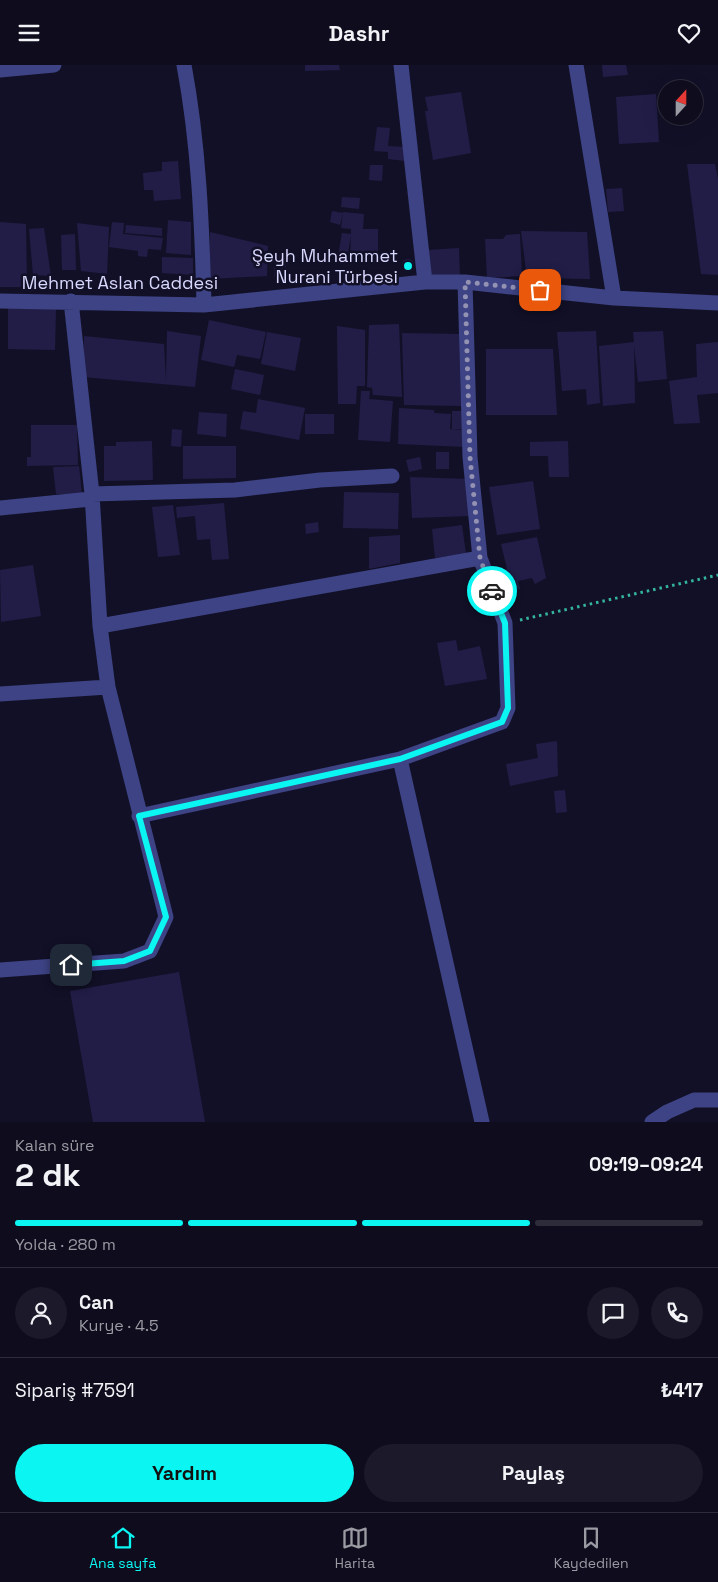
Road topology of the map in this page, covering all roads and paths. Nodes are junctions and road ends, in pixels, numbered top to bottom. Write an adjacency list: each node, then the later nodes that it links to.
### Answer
1 (54, 65): 5 (street)
2 (184, 65): 12 (street)
3 (401, 65): 6 (street)
4 (576, 65): 8 (street)
5 (0, 70)
6 (425, 282): 7 (street, Mehmet Aslan Caddesi); 12 (street, Mehmet Aslan Caddesi)
7 (465, 282): 8 (street, Mehmet Aslan Caddesi); 16 (street)
8 (614, 298): 11 (street, Mehmet Aslan Caddesi)
9 (0, 301): 10 (street, Mehmet Aslan Caddesi)
10 (71, 301): 12 (street, Mehmet Aslan Caddesi); 14 (street)
11 (718, 303)
12 (204, 305)
13 (392, 475): 14 (street)
14 (92, 496): 15 (street); 19 (street)
15 (0, 509)
16 (480, 558): 18 (street); 19 (street)
17 (718, 575): 18 (path)
18 (505, 623): 22 (street)
19 (100, 626): 20 (street)
20 (108, 687): 21 (street); 23 (street)
21 (0, 694)
22 (400, 759): 23 (street); 27 (street)
23 (139, 816): 24 (street)
24 (0, 970)
25 (718, 1100): 26 (street)
26 (668, 1117): 28 (street)
27 (482, 1122)
28 (652, 1122)

